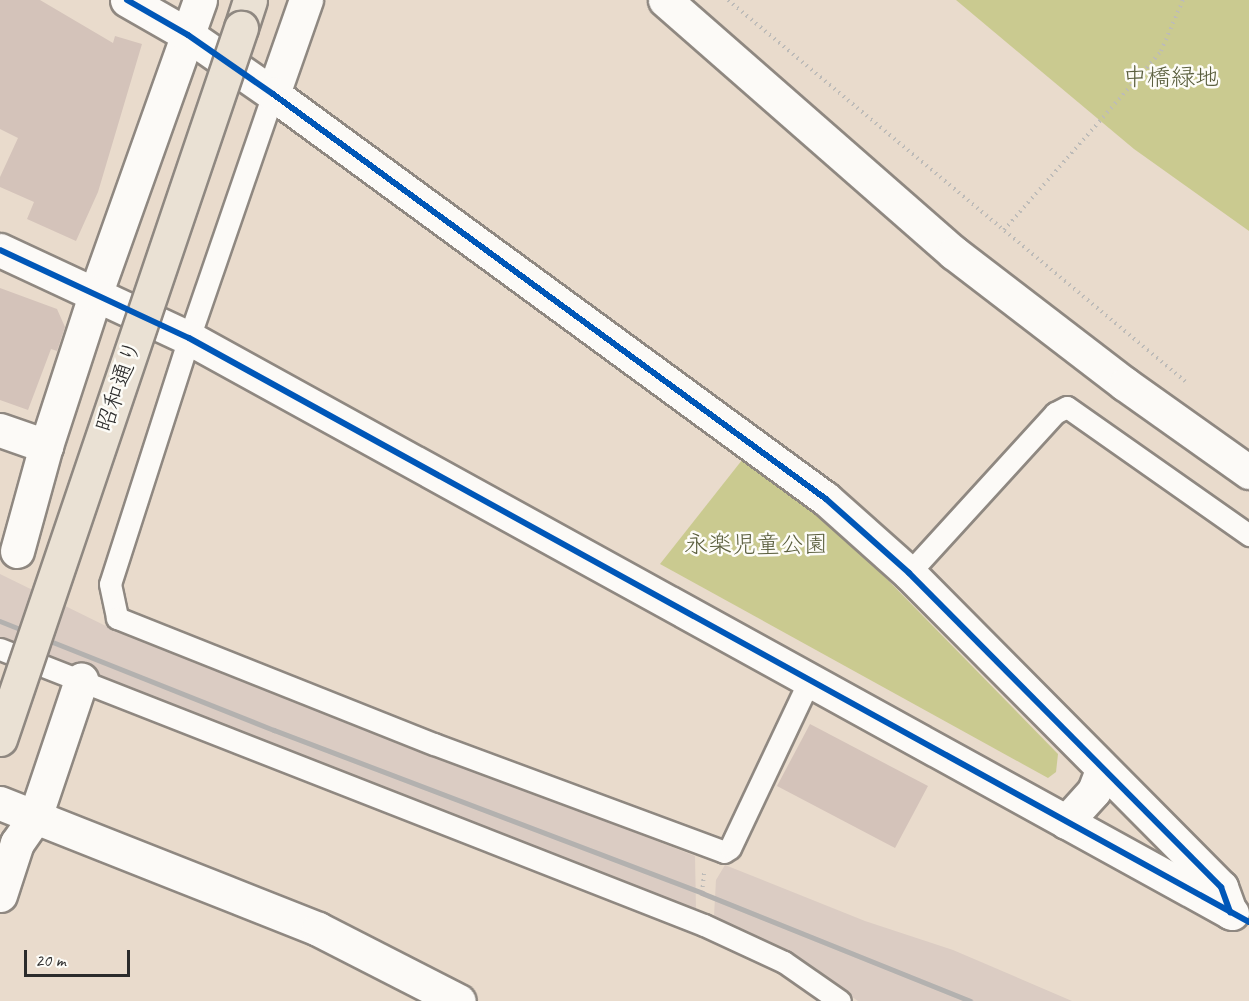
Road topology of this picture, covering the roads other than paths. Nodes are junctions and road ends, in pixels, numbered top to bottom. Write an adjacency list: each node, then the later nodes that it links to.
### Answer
1 (128, 0): 6 (street)
2 (200, 0): 6 (street)
3 (306, 0): 7 (street)
4 (665, 0): 13 (street)
5 (246, 14): 20 (highway, 昭和通り, bridge)
6 (188, 35): 7 (street); 9 (street)
7 (273, 94): 10 (lane); 16 (street)
8 (0, 250): 9 (street)
9 (95, 296): 10 (street); 12 (street)
10 (189, 338): 18 (street); 18 (lane)
11 (0, 430): 12 (street)
12 (46, 446): 15 (street)
13 (1249, 471)
14 (1249, 535): 16 (lane)
15 (17, 551)
16 (909, 573): 21 (street)
17 (0, 649): 19 (lane)
18 (810, 679): 24 (street)
19 (81, 680): 23 (street); 28 (lane)
20 (0, 739)
21 (1102, 770): 24 (street); 26 (street)
22 (0, 803): 23 (street)
23 (35, 817): 25 (street); 27 (street)
24 (1066, 822): 26 (street)
25 (0, 895)
26 (1239, 917)
27 (459, 1001)
28 (840, 1001)

